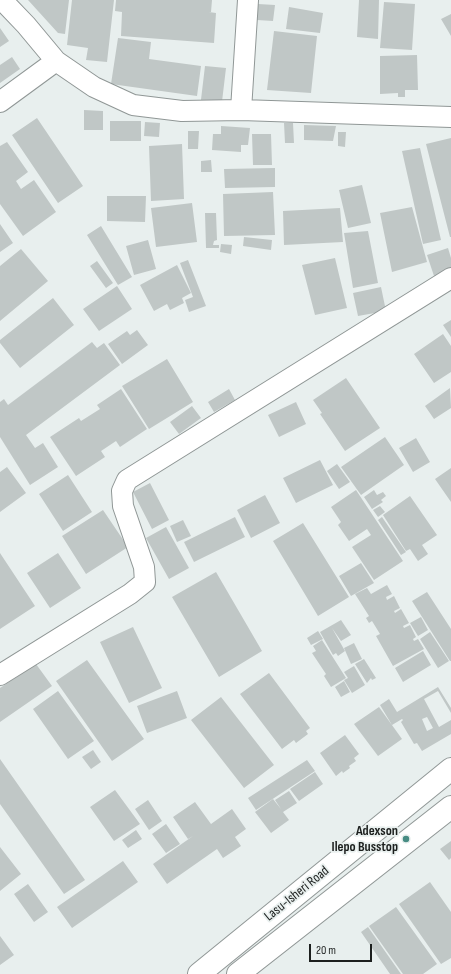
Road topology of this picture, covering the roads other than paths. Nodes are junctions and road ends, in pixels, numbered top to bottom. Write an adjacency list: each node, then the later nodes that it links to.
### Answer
1 (2, 0): 3 (street)
2 (248, 0): 5 (street)
3 (56, 61): 4 (street); 5 (street)
4 (0, 102)
5 (241, 110): 6 (street)
6 (451, 117)
7 (451, 278): 8 (street)
8 (0, 674)
9 (451, 770): 11 (main road, Lasu-Isheri Road)
10 (451, 807): 12 (main road, Lasu-Isheri Road)
11 (199, 974)
12 (238, 974)

